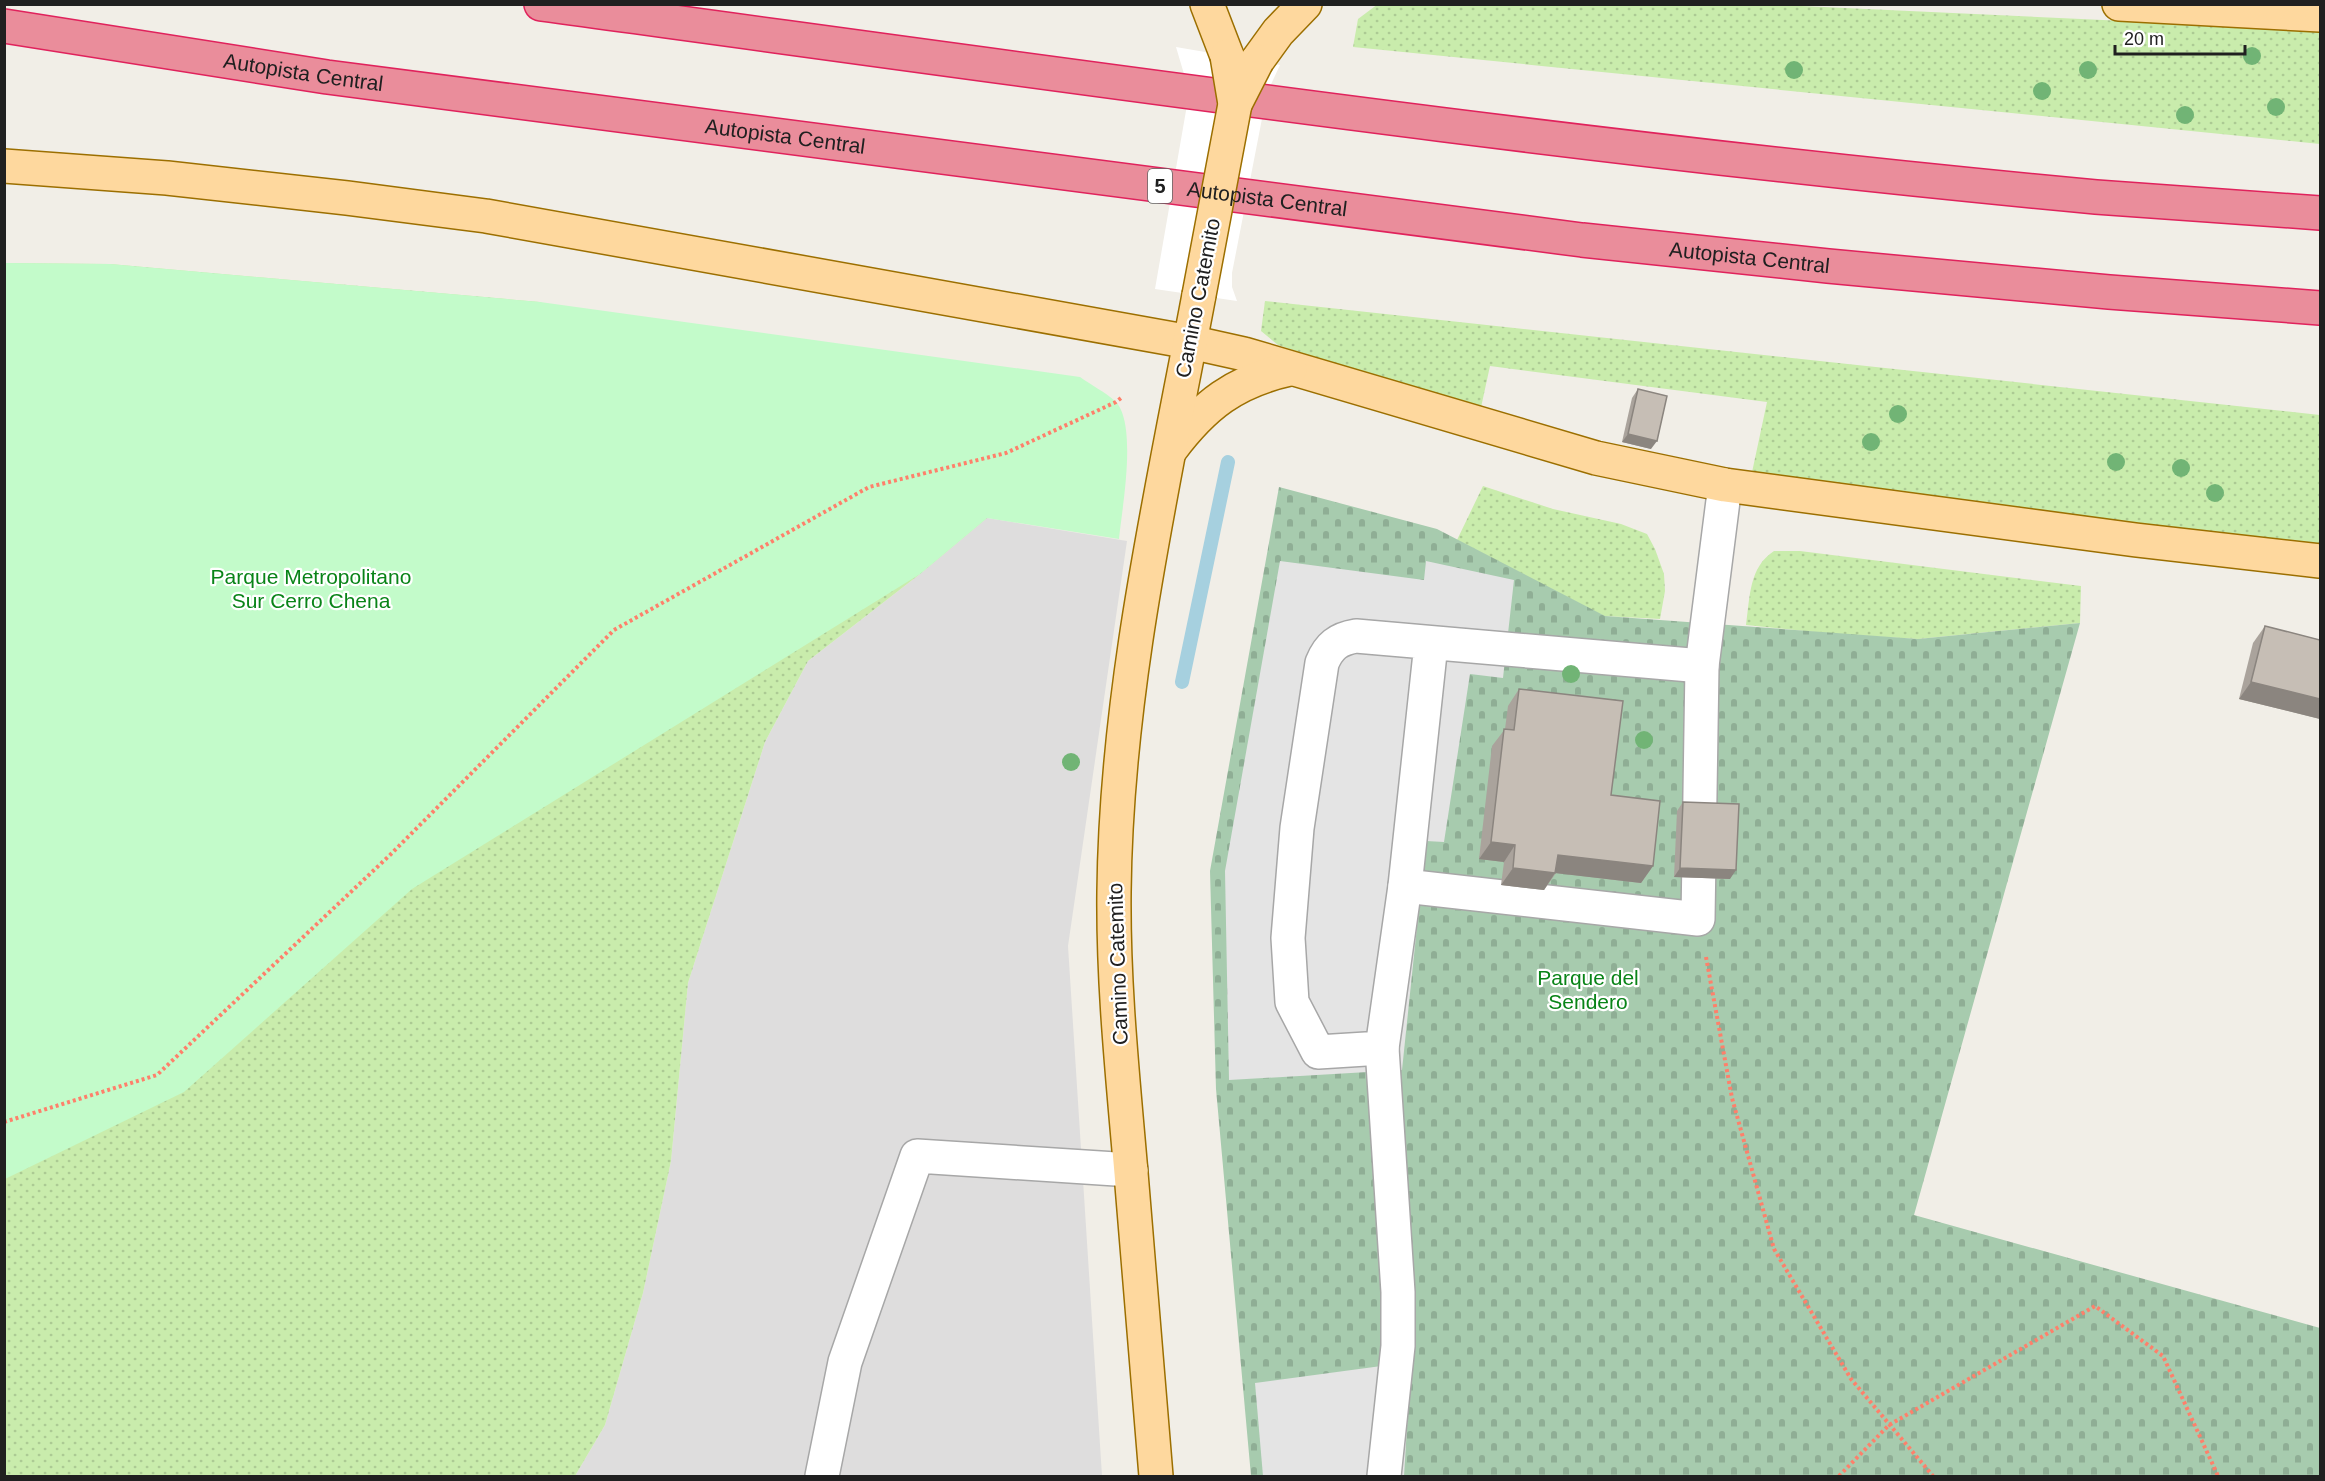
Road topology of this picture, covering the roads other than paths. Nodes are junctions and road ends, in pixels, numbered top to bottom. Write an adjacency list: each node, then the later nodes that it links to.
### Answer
1 (541, 4): 9 (highway)
2 (1207, 4): 7 (main road)
3 (1305, 4): 7 (main road, Camino Catemito)
4 (2120, 4): 5 (main road)
5 (2320, 15)
6 (4, 26): 10 (highway, Autopista Central / 5)
7 (1242, 59): 11 (main road, Camino Catemito, bridge)
8 (4, 166): 11 (main road)
9 (2320, 213)
10 (2320, 308)
11 (1190, 342): 12 (main road); 13 (main road, Camino Catemito)
12 (1290, 369): 13 (main road, Camino Catemito); 14 (main road)
13 (1168, 453): 20 (main road, Camino Catemito)
14 (1725, 485): 15 (main road); 17 (street)
15 (2320, 561)
16 (1431, 644): 17 (street); 18 (street); 19 (street)
17 (1702, 666): 18 (street)
18 (1405, 886): 19 (street)
19 (1382, 1048): 23 (street)
20 (1131, 1170): 21 (street); 22 (main road, Camino Catemito)
21 (822, 1476)
22 (1156, 1476)
23 (1384, 1476)

